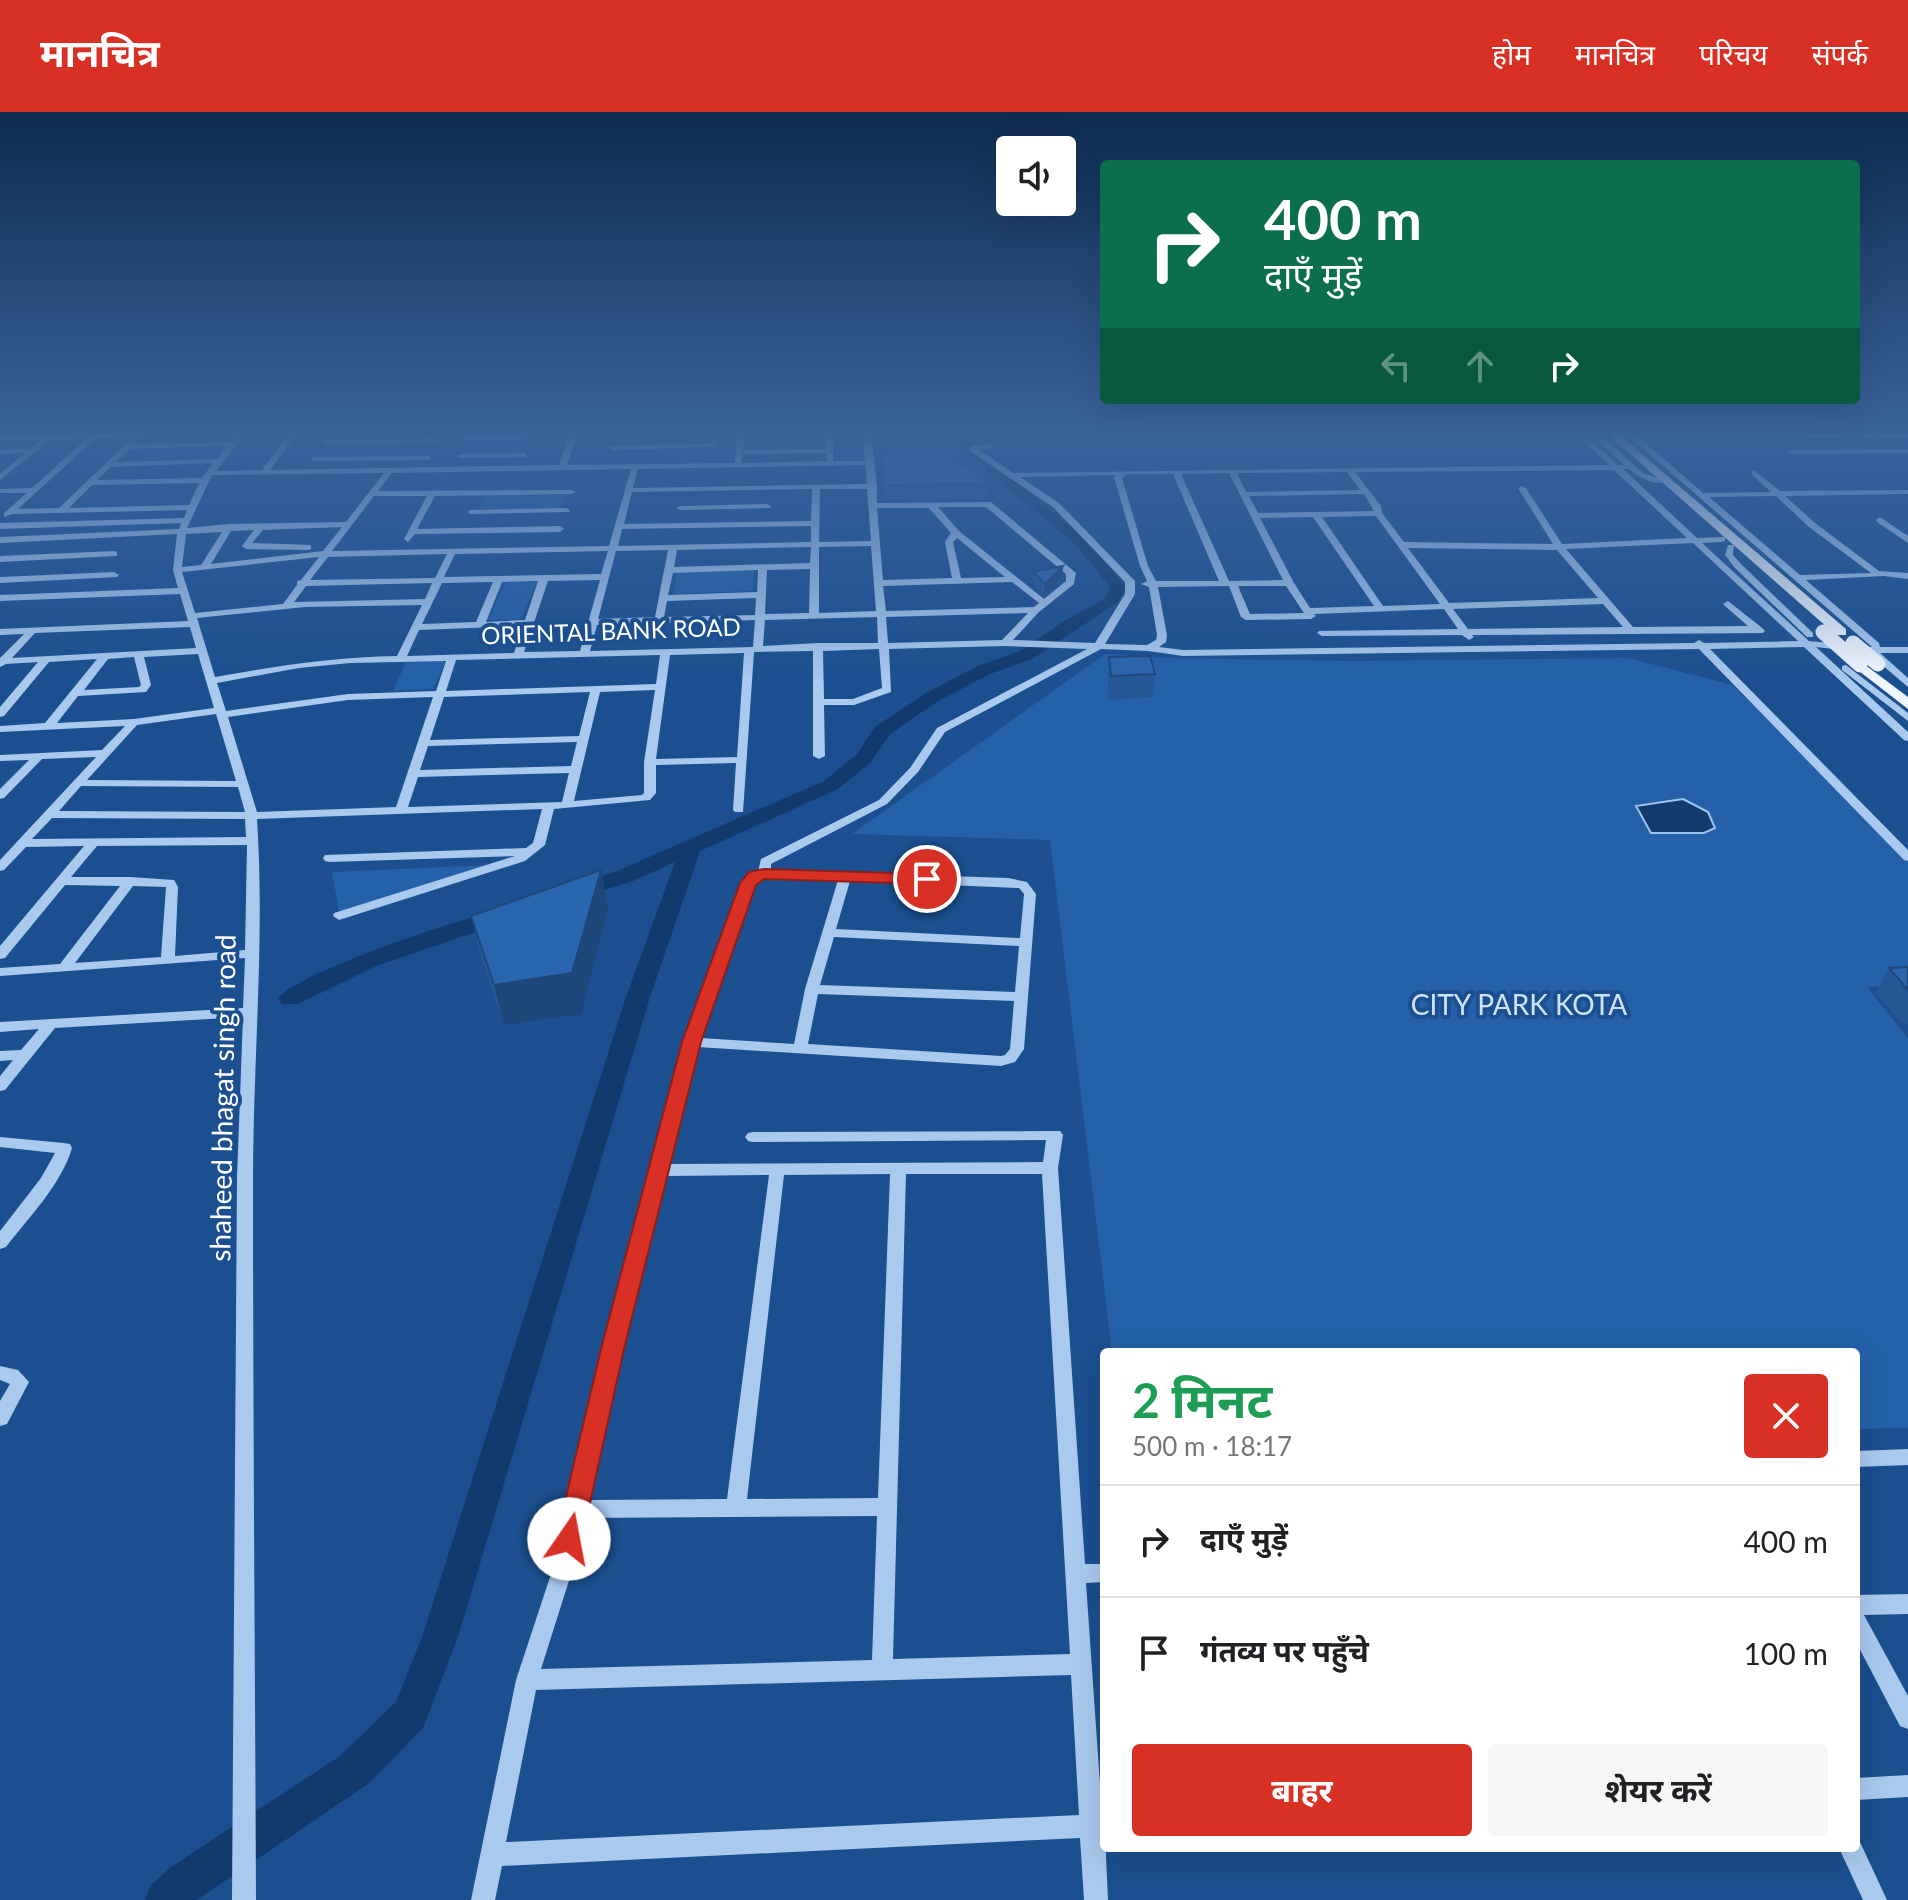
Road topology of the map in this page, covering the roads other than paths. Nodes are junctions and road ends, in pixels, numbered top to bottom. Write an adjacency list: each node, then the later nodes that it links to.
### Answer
1 (158, 515): 27 (street)
2 (189, 515): 27 (street, shaheed bhagat singh road)
3 (354, 515): 31 (street)
4 (420, 515): 40 (street)
5 (469, 515): 39 (street)
6 (564, 515): 38 (street)
7 (622, 515): 37 (street)
8 (678, 515): 35 (street)
9 (766, 515): 32 (street)
10 (815, 515): 29 (street)
11 (875, 515): 47 (street)
12 (940, 515): 41 (street)
13 (1005, 515): 100 (street)
14 (1066, 515): 67 (street)
15 (1129, 515): 62 (street)
16 (1196, 515): 87 (street)
17 (1289, 515): 26 (street)
18 (1316, 515): 102 (street)
19 (1380, 515): 49 (street)
20 (1539, 515): 52 (street)
21 (1666, 515): 45 (street)
22 (1699, 515): 58 (main road)
23 (1699, 515): 58 (main road)
24 (1725, 515): 74 (street)
25 (1801, 515): 71 (street)
26 (1255, 516): 88 (street)
27 (187, 519): 30 (street); 36 (street); 42 (street); 68 (street, shaheed bhagat singh road)
28 (1880, 520): 46 (street)
29 (815, 523): 32 (street); 48 (street)
30 (0, 524)
31 (348, 524): 33 (street); 55 (street)
32 (765, 524): 35 (street)
33 (301, 525): 34 (street); 50 (street)
34 (261, 526): 36 (street); 50 (street)
35 (676, 526): 37 (street)
36 (229, 527): 65 (street)
37 (619, 527): 53 (street)
38 (560, 529): 39 (street); 54 (street)
39 (461, 531): 40 (street)
40 (411, 532): 57 (street)
41 (956, 533): 78 (street); 83 (street)
42 (120, 536): 43 (street); 60 (street)
43 (33, 538): 44 (street); 59 (street)
44 (0, 540)
45 (1692, 540): 52 (street); 58 (street); 63 (street)
46 (1908, 540)
47 (877, 543): 48 (street); 86 (street)
48 (814, 544): 51 (street); 61 (street)
49 (1402, 545): 52 (street); 101 (street)
50 (281, 547): 55 (street)
51 (673, 547): 53 (street); 69 (street)
52 (1559, 547): 96 (street)
53 (613, 548): 54 (street); 73 (street)
54 (553, 549): 56 (street)
55 (326, 550): 57 (street); 65 (street); 85 (street)
56 (452, 552): 57 (street); 82 (street)
57 (402, 553)
58 (1741, 554): 63 (street); 76 (street); 80 (street); 120 (main road); 135 (main road, bridge)
59 (13, 559): 60 (street); 64 (street)
60 (114, 559): 64 (street); 70 (street)
61 (814, 566): 66 (street); 105 (street)
62 (1144, 566): 67 (street); 89 (street)
63 (1721, 566): 79 (street)
64 (2, 567)
65 (204, 567): 68 (street)
66 (763, 567): 69 (street); 93 (street)
67 (1116, 567): 84 (street)
68 (177, 570): 90 (street, shaheed bhagat singh road)
69 (668, 570): 95 (street)
70 (114, 575): 81 (street); 91 (street)
71 (1882, 575): 72 (street); 74 (street)
72 (1908, 576)
73 (605, 577): 75 (street); 109 (street)
74 (1798, 577): 76 (street); 135 (street)
75 (544, 578): 77 (street); 110 (street)
76 (1784, 578): 135 (street)
77 (499, 579): 82 (street); 111 (street)
78 (1015, 579): 83 (street); 100 (street)
79 (1736, 579): 80 (street); 120 (street)
80 (1754, 579): 120 (street)
81 (0, 580)
82 (438, 580): 85 (street); 97 (street)
83 (957, 581): 86 (street)
84 (1130, 581): 89 (street); 92 (street)
85 (300, 583): 99 (street)
86 (880, 583): 104 (street)
87 (1228, 583): 88 (street); 89 (street); 103 (street)
88 (1289, 583): 103 (street)
89 (1154, 587): 92 (street); 131 (street)
90 (182, 591): 91 (street); 107 (street, shaheed bhagat singh road)
91 (115, 593): 94 (street)
92 (1130, 594): 127 (street)
93 (761, 595): 95 (street); 106 (street)
94 (0, 598)
95 (663, 598): 108 (street)
96 (1605, 601): 101 (street); 115 (street)
97 (427, 602): 99 (street); 112 (street)
98 (1728, 604): 113 (street)
99 (286, 606): 107 (street)
100 (1040, 607): 104 (street); 121 (street)
101 (1448, 608): 102 (street); 117 (street)
102 (1381, 609): 103 (street)
103 (1309, 613): 118 (street)
104 (883, 614): 105 (street); 125 (street)
105 (814, 616): 106 (street)
106 (760, 618): 108 (street); 130 (street)
107 (194, 620): 114 (street); 116 (street); 132 (street, shaheed bhagat singh road)
108 (659, 620): 109 (street)
109 (593, 622): 136 (street)
110 (529, 623): 111 (street); 138 (street)
111 (480, 625): 112 (street)
112 (416, 627): 141 (street)
113 (1758, 629): 115 (street); 119 (street)
114 (0, 630): 116 (street)
115 (1630, 630): 117 (street); 124 (street)
116 (32, 631): 143 (street)
117 (1465, 632): 118 (street); 123 (street)
118 (1322, 633): 128 (street)
119 (1769, 639): 120 (street); 122 (street)
120 (1813, 640): 122 (street); 135 (street); 154 (main road, bridge); 157 (street); 161 (street)
121 (1010, 643): 125 (street, ORIENTAL BANK ROAD); 127 (street, ORIENTAL BANK ROAD)
122 (1699, 643): 124 (street); 185 (street)
123 (1473, 644): 124 (street); 128 (street)
124 (1643, 644): 134 (street)
125 (885, 645): 126 (street, ORIENTAL BANK ROAD); 153 (street)
126 (818, 646): 130 (street, ORIENTAL BANK ROAD); 153 (street)
127 (1098, 647): 131 (street, ORIENTAL BANK ROAD); 188 (street)
128 (1330, 647): 134 (street)
129 (1908, 647): 135 (street)
130 (754, 648): 133 (street, ORIENTAL BANK ROAD); 168 (street)
131 (1148, 648): 134 (street, ORIENTAL BANK ROAD)
132 (203, 651): 137 (street); 144 (street, shaheed bhagat singh road)
133 (666, 651): 136 (street, ORIENTAL BANK ROAD); 146 (street)
134 (1173, 651)
135 (1873, 651): 145 (street); 148 (main road)
136 (584, 653): 138 (street, ORIENTAL BANK ROAD)
137 (138, 654): 139 (street); 149 (street)
138 (518, 655): 140 (street, ORIENTAL BANK ROAD)
139 (105, 656): 142 (street); 149 (street)
140 (452, 657): 141 (street, ORIENTAL BANK ROAD); 150 (street)
141 (401, 658): 144 (street, ORIENTAL BANK ROAD)
142 (46, 659): 143 (street); 152 (street)
143 (1, 663)
144 (210, 681): 155 (street, shaheed bhagat singh road)
145 (1908, 684)
146 (661, 687): 147 (street); 169 (street)
147 (596, 689): 150 (street); 162 (street)
148 (1908, 692)
149 (78, 693): 159 (street)
150 (440, 693): 155 (street); 163 (street)
151 (0, 699): 152 (street)
152 (14, 699): 156 (street)
153 (819, 702): 166 (street)
154 (1908, 704)
155 (220, 713): 158 (street); 173 (street, shaheed bhagat singh road)
156 (0, 714)
157 (1908, 718)
158 (134, 722): 159 (street); 164 (street)
159 (49, 726): 160 (street)
160 (0, 729)
161 (1908, 738)
162 (583, 739): 163 (street); 170 (street)
163 (423, 743): 171 (street)
164 (105, 753): 165 (street); 172 (street)
165 (39, 756): 167 (street); 174 (street)
166 (819, 756)
167 (0, 758)
168 (742, 760): 169 (street); 177 (street)
169 (650, 762): 175 (street)
170 (576, 769): 171 (street); 175 (street)
171 (413, 774): 178 (street)
172 (78, 783): 173 (street); 179 (street)
173 (243, 784): 180 (street, shaheed bhagat singh road)
174 (0, 796)
175 (567, 805): 176 (street)
176 (549, 806): 178 (street); 184 (street)
177 (739, 810)
178 (401, 811): 180 (street)
179 (49, 814): 180 (street); 182 (street)
180 (251, 816): 181 (street, shaheed bhagat singh road)
181 (252, 841): 183 (street); 195 (street, shaheed bhagat singh road)
182 (23, 843): 183 (street); 187 (street)
183 (93, 843): 190 (street)
184 (531, 852): 186 (street); 192 (street)
185 (1908, 857)
186 (329, 858)
187 (0, 867)
188 (764, 874): 189 (street); 206 (street)
189 (845, 876): 193 (street); 194 (street)
190 (62, 881): 191 (street); 196 (street)
191 (130, 881): 197 (street); 198 (street)
192 (339, 916)
193 (827, 933): 194 (street); 200 (street)
194 (1024, 942): 201 (street)
195 (253, 953): 197 (street); 202 (street, shaheed bhagat singh road)
196 (0, 955)
197 (168, 961): 198 (street)
198 (65, 967): 199 (street)
199 (0, 972)
200 (812, 989): 201 (street); 207 (street)
201 (1020, 997): 207 (street)
202 (249, 1015): 204 (street); 239 (street, shaheed bhagat singh road)
203 (0, 1027): 204 (street)
204 (48, 1027): 205 (street); 208 (street)
205 (0, 1034)
206 (692, 1042): 207 (street); 214 (street)
207 (800, 1047)
208 (25, 1055): 209 (street); 210 (street)
209 (0, 1056)
210 (0, 1086)
211 (753, 1137): 213 (street)
212 (0, 1142): 217 (street)
213 (1050, 1168): 215 (street); 226 (street)
214 (660, 1170): 216 (street); 224 (street)
215 (898, 1170): 216 (street); 222 (street)
216 (777, 1171): 223 (street)
217 (0, 1243)
218 (0, 1373): 219 (street)
219 (0, 1418)
220 (1908, 1457): 221 (street)
221 (1860, 1459)
222 (887, 1507): 223 (street); 231 (street)
223 (736, 1508): 224 (street)
224 (575, 1509): 232 (street)
225 (1100, 1573): 226 (street)
226 (1075, 1574): 230 (street)
227 (1908, 1604): 228 (street)
228 (1860, 1605)
229 (1860, 1628): 233 (street)
230 (1081, 1664): 231 (street); 236 (street)
231 (882, 1670): 232 (street)
232 (527, 1680): 238 (street)
233 (1908, 1718)
234 (1908, 1786): 235 (street)
235 (1860, 1789)
236 (1098, 1826): 238 (street); 241 (street)
237 (1853, 1852): 242 (street)
238 (492, 1855): 240 (street)
239 (244, 1891)
240 (483, 1900)
241 (1096, 1900)
242 (1875, 1900)

